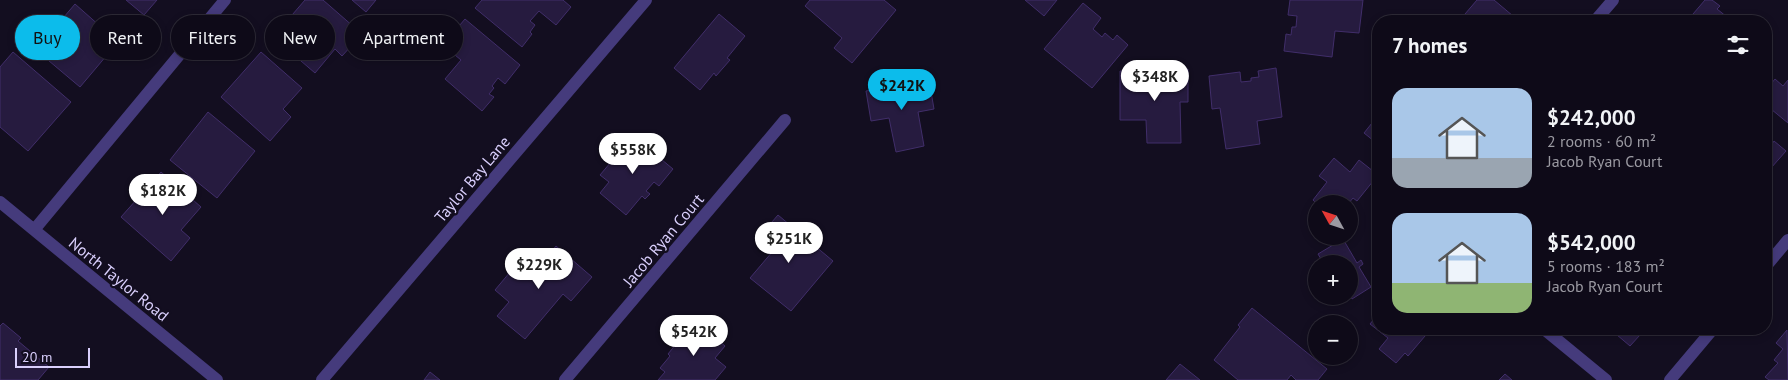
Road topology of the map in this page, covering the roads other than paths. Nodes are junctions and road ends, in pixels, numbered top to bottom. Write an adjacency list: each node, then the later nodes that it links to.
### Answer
1 (226, 0): 7 (street)
2 (646, 0): 13 (street, Taylor Bay Lane)
3 (1613, 0): 4 (street)
4 (1600, 15)
5 (785, 120): 14 (street, Jacob Ryan Court)
6 (0, 202): 7 (street, North Taylor Road)
7 (34, 230): 12 (street, North Taylor Road)
8 (1788, 240): 9 (street)
9 (1772, 259)
10 (1551, 335): 15 (street)
11 (1708, 335): 16 (street)
12 (217, 380)
13 (322, 380)
14 (566, 380)
15 (1606, 380)
16 (1670, 380)

